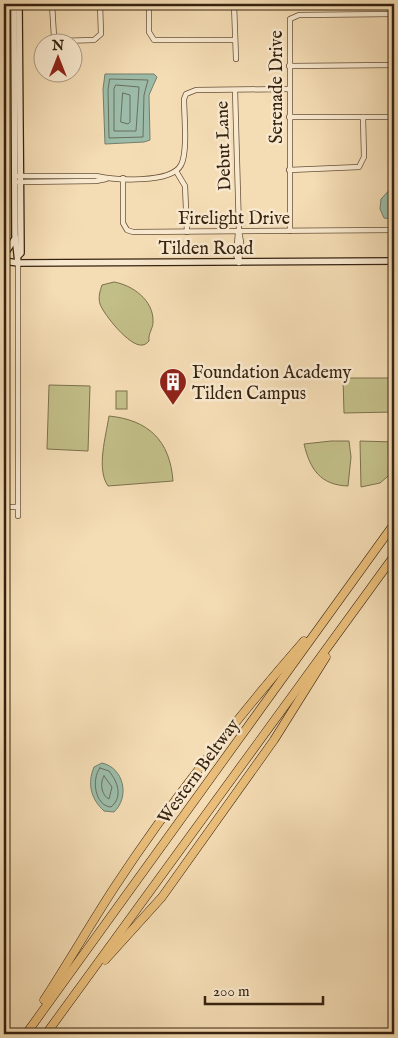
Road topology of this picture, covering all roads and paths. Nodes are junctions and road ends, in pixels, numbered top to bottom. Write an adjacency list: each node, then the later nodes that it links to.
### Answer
1 (14, 4): 21 (main road)
2 (19, 4): 21 (main road)
3 (52, 4): 4 (street)
4 (100, 4)
5 (149, 4): 8 (street)
6 (234, 4): 8 (street)
7 (394, 14): 11 (street, Serenade Drive)
8 (236, 40): 9 (street)
9 (236, 59)
10 (394, 65): 11 (street)
11 (289, 66): 13 (street, Serenade Drive)
12 (235, 90): 13 (street); 18 (street); 25 (street, Debut Lane)
13 (289, 90): 14 (street, Serenade Drive)
14 (289, 117): 15 (street); 17 (street, Serenade Drive)
15 (364, 117): 16 (street); 17 (street)
16 (394, 117)
17 (289, 170): 26 (street, Serenade Drive)
18 (176, 171): 20 (street); 27 (street)
19 (53, 176): 21 (street); 22 (street); 23 (street)
20 (122, 178): 22 (street); 27 (street, Firelight Drive)
21 (18, 179): 23 (street); 28 (main road); 32 (main road)
22 (89, 179): 23 (street)
23 (53, 182)
24 (394, 230): 26 (street, Firelight Drive)
25 (239, 231): 26 (street, Firelight Drive); 27 (street, Firelight Drive); 29 (street, Debut Lane); 30 (street, Debut Lane)
26 (290, 231)
27 (187, 232)
28 (15, 235): 31 (main road); 32 (main road)
29 (236, 246): 30 (street); 35 (street, Debut Lane)
30 (241, 246): 35 (street, Debut Lane)
31 (4, 255)
32 (18, 256): 36 (main road)
33 (4, 261): 36 (main road)
34 (394, 261): 35 (main road, Tilden Road)
35 (239, 262): 36 (main road, Tilden Road)
36 (15, 263): 37 (main road); 39 (street)
37 (4, 266)
38 (4, 507): 39 (street)
39 (18, 507): 40 (street)
40 (18, 516)
41 (394, 524): 43 (highway, Western Beltway)
42 (394, 556): 44 (highway, Western Beltway)
43 (335, 606): 46 (highway, Western Beltway); 46 (highway)
44 (354, 612): 45 (highway, Western Beltway); 45 (highway)
45 (83, 984): 47 (highway, Western Beltway)
46 (24, 1034)
47 (46, 1034)

